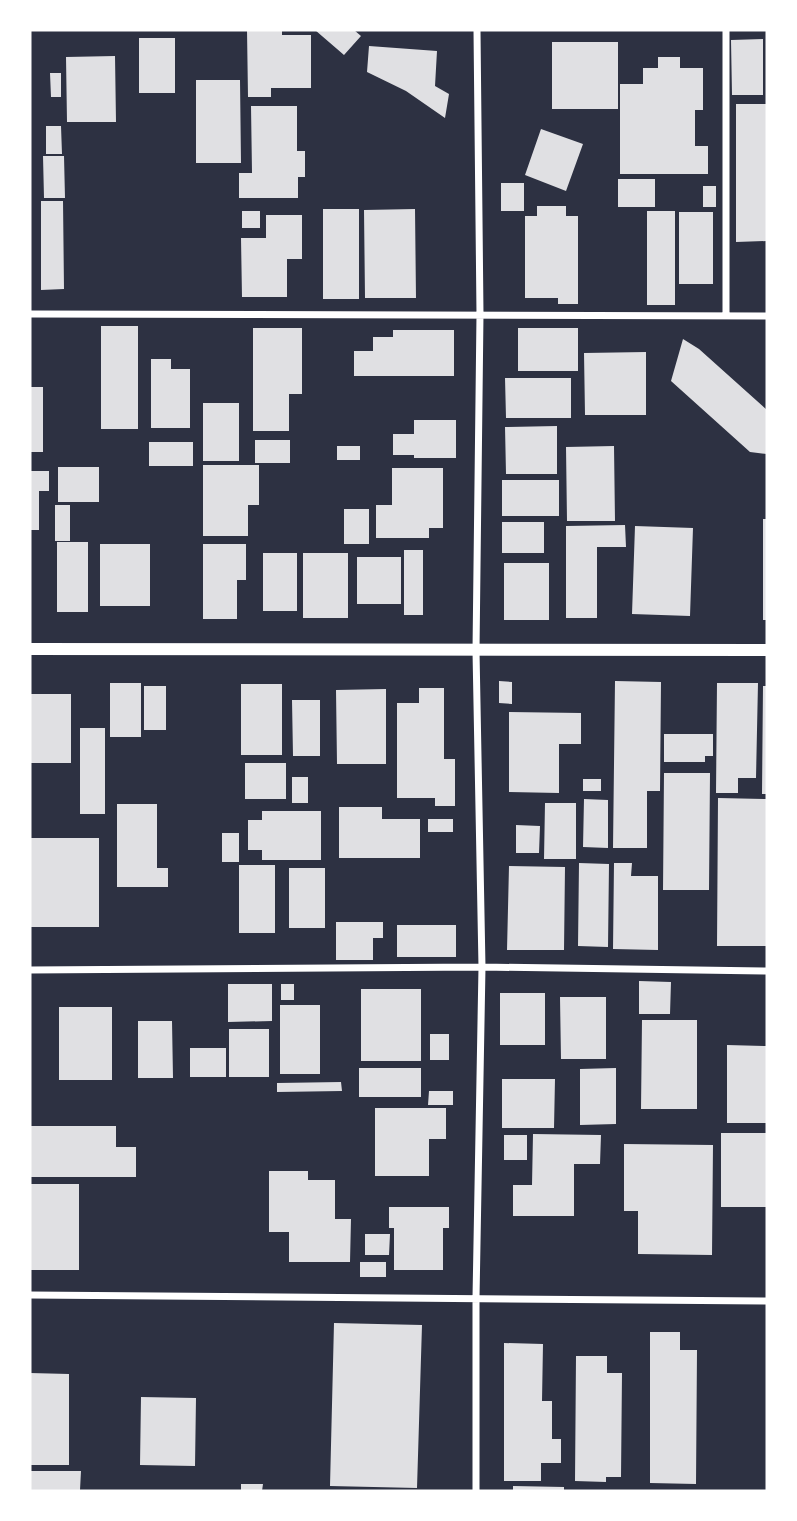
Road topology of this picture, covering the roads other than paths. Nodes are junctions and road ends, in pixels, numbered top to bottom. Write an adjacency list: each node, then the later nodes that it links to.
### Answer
1 (477, 30): 4 (street)
2 (726, 30): 5 (street)
3 (30, 314): 4 (street)
4 (480, 314): 5 (street); 9 (street)
5 (726, 316): 6 (street)
6 (767, 316)
7 (30, 649): 9 (street)
8 (767, 650): 9 (street)
9 (476, 651): 10 (street)
10 (482, 967): 11 (street); 12 (street); 14 (street)
11 (30, 970)
12 (767, 971)
13 (30, 1295): 14 (street)
14 (476, 1298): 15 (street); 16 (street)
15 (767, 1301)
16 (476, 1491)

